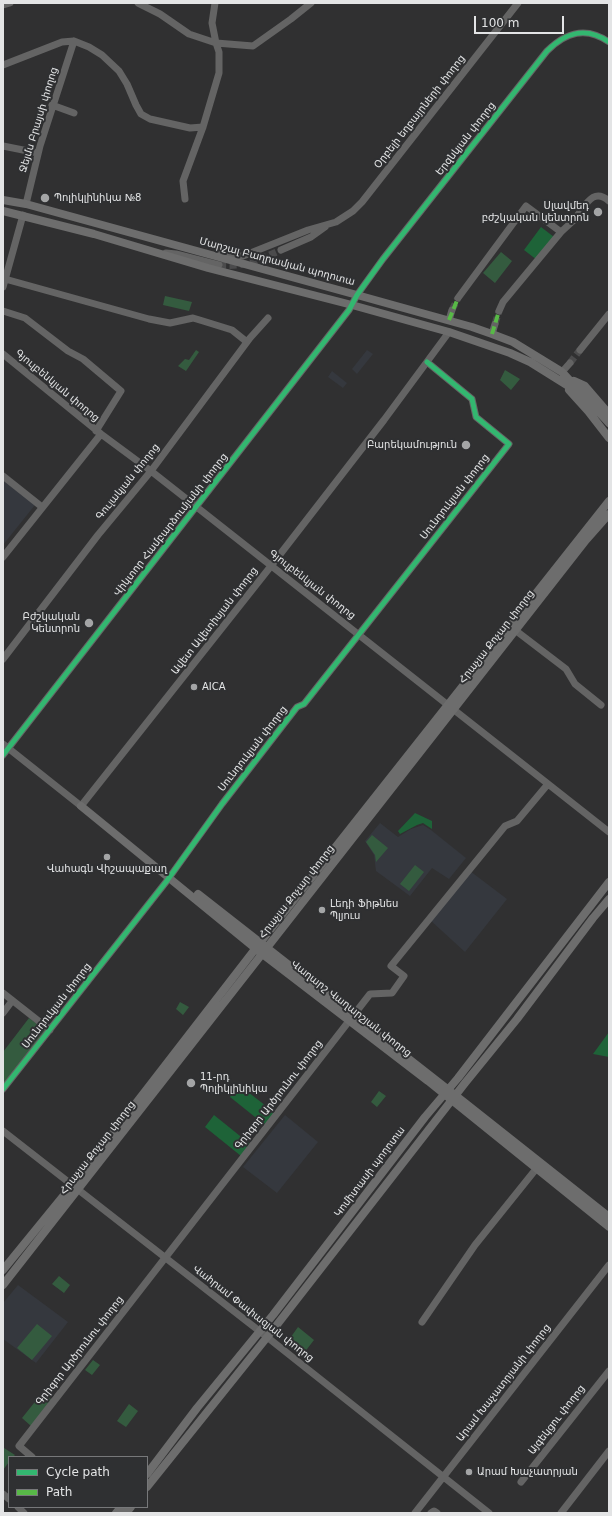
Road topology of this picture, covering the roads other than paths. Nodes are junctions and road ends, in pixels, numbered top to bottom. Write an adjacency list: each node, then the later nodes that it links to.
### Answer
1 (10, 3): 6 (street)
2 (138, 3): 9 (street)
3 (215, 3): 9 (street)
4 (311, 3): 9 (street)
5 (518, 3): 22 (street, Օրբելի եղբայրների փողոց)
6 (3, 5)
7 (74, 41): 10 (street); 11 (street, Ջեյմս Բրայսի փողոց); 13 (street)
8 (609, 42): 30 (street, Երզնկյան փողոց)
9 (216, 43): 13 (street)
10 (3, 65)
11 (52, 105): 12 (street); 15 (street, Ջեյմս Բրայսի փողոց)
12 (74, 113)
13 (203, 127): 16 (street)
14 (3, 146): 15 (street)
15 (38, 153): 19 (street, Ջեյմս Բրայսի փողոց)
16 (185, 198)
17 (3, 200): 19 (main road, Մարշալ Բաղրամյան պողոտա)
18 (609, 201): 23 (street)
19 (26, 204): 24 (main road, Մարշալ Բաղրամյան պողոտա)
20 (3, 211): 21 (main road, Մարշալ Բաղրամյան պողոտա)
21 (23, 215): 26 (main road, Մարշալ Բաղրամյան պողոտա); 28 (street)
22 (328, 225): 24 (street, Օրբելի եղբայրների փողոց); 25 (street, Օրբելի եղբայրների փողոց)
23 (561, 232): 31 (street); 35 (street)
24 (189, 248): 30 (main road, Մարշալ Բաղրամյան պողոտա)
25 (281, 250)
26 (155, 252): 27 (street); 32 (main road, Մարշալ Բաղրամյան պողոտա)
27 (219, 265)
28 (5, 279): 29 (street); 42 (street)
29 (3, 287)
30 (357, 295): 32 (street, Երզնկյան փողոց); 38 (main road, Մարշալ Բաղրամյան պողոտա)
31 (458, 298)
32 (352, 305): 40 (main road, Մարշալ Բաղրամյան պողոտա); 59 (street, Վիկտոր Համբարձումյանի փողոց)
33 (3, 310): 53 (street)
34 (452, 310): 38 (street)
35 (499, 311)
36 (609, 314): 43 (street)
37 (268, 318): 42 (street, Գուլակյան փողոց)
38 (449, 320): 41 (main road, Մարշալ Բաղրամյան պողոտա)
39 (495, 324): 41 (street)
40 (449, 332): 45 (street, Ավետ Ավետիսյան փողոց); 48 (main road, Մարշալ Բաղրամյան պողոտա)
41 (492, 334): 47 (main road, Մարշալ Բաղրամյան պողոտա)
42 (247, 342): 55 (street, Գուլակյան փողոց)
43 (580, 350)
44 (3, 354): 53 (street, Գյուլբենկյան փողոց)
45 (426, 362): 62 (street, Ավետ Ավետիսյան փողոց); 64 (street, Սունդուկյան փողոց)
46 (570, 363): 47 (street)
47 (562, 372): 48 (main road, Մարշալ Բաղրամյան պողոտա)
48 (567, 382): 49 (main road, Մարշալ Բաղրամյան պողոտա); 50 (main road); 54 (main road)
49 (579, 391): 51 (main road, Մարշալ Բաղրամյան պողոտա); 52 (main road, Մարշալ Բաղրամյան պողոտա)
50 (609, 414)
51 (609, 424)
52 (609, 428)
53 (98, 433): 55 (street, Գյուլբենկյան փողոց); 58 (street)
54 (609, 438)
55 (151, 471): 59 (street, Գյուլբենկյան փողոց); 65 (street, Գուլակյան փողոց)
56 (3, 476): 58 (street)
57 (609, 501): 67 (main road, Հրաչյա Քոչար փողոց)
58 (42, 506): 61 (street)
59 (196, 507): 62 (street, Գյուլբենկյան փողոց); 68 (street, Վիկտոր Համբարձումյանի փողոց)
60 (609, 514): 63 (main road, Հրաչյա Քոչար փողոց)
61 (3, 557)
62 (271, 566): 64 (street, Գյուլբենկյան փողոց); 71 (street, Ավետ Ավետիսյան փողոց)
63 (515, 630): 66 (street); 67 (main road, Հրաչյա Քոչար փողոց)
64 (359, 635): 67 (street, Գյուլբենկյան փողոց); 73 (street, Սունդուկյան փողոց)
65 (3, 659)
66 (602, 705)
67 (450, 707): 70 (street, Գյուլբենկյան փողոց); 76 (main road, Հրաչյա Քոչար փողոց)
68 (6, 746): 69 (street, Վիկտոր Համբարձումյանի փողոց); 71 (street, Վաղարշ Վաղարշյան փողոց)
69 (3, 755)
70 (548, 784): 72 (street, Գյուլբենկյան փողոց); 80 (street, Գրիգոր Արծրունու փողոց)
71 (81, 806): 73 (main road, Վաղարշ Վաղարշյան փողոց)
72 (609, 832)
73 (170, 875): 76 (main road, Վաղարշ Վաղարշյան փողոց); 81 (street, Սունդուկյան փողոց)
74 (609, 882): 83 (main road, Կոմիտասի պողոտա)
75 (609, 899): 84 (main road, Կոմիտասի պողոտա)
76 (261, 948): 80 (main road, Վաղարշ Վաղարշյան փողոց); 87 (main road, Հրաչյա Քոչար փողոց)
77 (3, 994): 78 (street)
78 (12, 1001): 79 (street); 81 (street)
79 (3, 1013)
80 (351, 1018): 83 (main road, Վաղարշ Վաղարշյան փողոց); 90 (street, Գրիգոր Արծրունու փողոց)
81 (50, 1030): 82 (street, Սունդուկյան փողոց)
82 (3, 1089)
83 (446, 1092): 84 (main road, Վաղարշ Վաղարշյան փողոց); 95 (main road, Կոմիտասի պողոտա)
84 (454, 1098): 86 (main road, Վաղարշ Վաղարշյան փողոց); 88 (main road, Վաղարշ Վաղարշյան փողոց); 96 (main road, Կոմիտասի պողոտա)
85 (3, 1131): 87 (street, Վահրամ Փափազյան փողոց)
86 (536, 1169): 89 (main road, Վաղարշ Վաղարշյան փողոց); 94 (street)
87 (75, 1187): 90 (street, Վահրամ Փափազյան փողոց); 92 (main road, Հրաչյա Քոչար փողոց); 93 (main road, Հրաչյա Քոչար փողոց)
88 (609, 1217)
89 (609, 1227)
90 (165, 1258): 95 (street, Վահրամ Փափազյան փողոց); 99 (street, Գրիգոր Արծրունու փողոց)
91 (609, 1265): 101 (street, Արամ Խաչատրյանի փողոց)
92 (3, 1270)
93 (3, 1285)
94 (422, 1322)
95 (260, 1331): 96 (street, Վահրամ Փափազյան փողոց); 100 (main road, Կոմիտասի պողոտա)
96 (267, 1337): 101 (street, Վահրամ Փափազյան փողոց); 103 (main road, Կոմիտասի պողոտա)
97 (609, 1371): 102 (street, Այգեկցու փողոց)
98 (609, 1451): 108 (street)
99 (31, 1456)
100 (148, 1473)
101 (443, 1477): 104 (street, Արամ Խաչատրյանի փողոց); 107 (street, Վահրամ Փափազյան փողոց)
102 (521, 1482)
103 (148, 1486)
104 (415, 1513)
105 (431, 1513): 106 (street)
106 (437, 1513)
107 (489, 1513)
108 (561, 1513)

